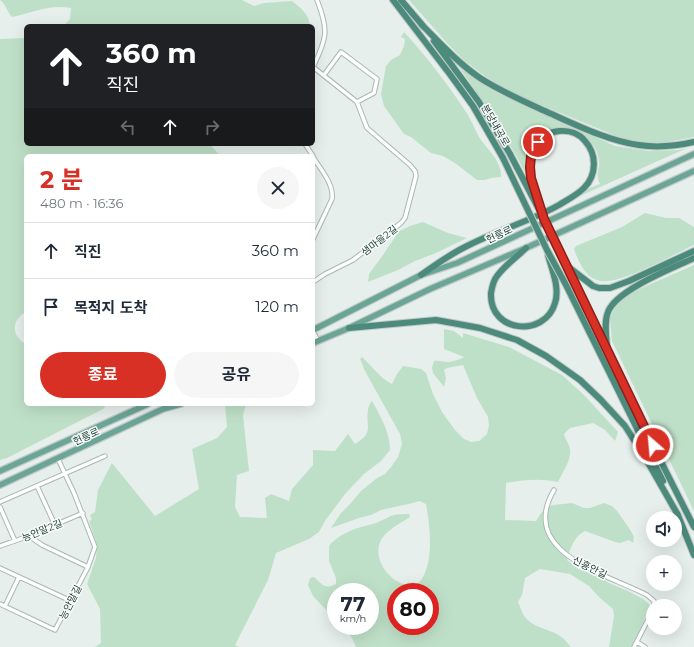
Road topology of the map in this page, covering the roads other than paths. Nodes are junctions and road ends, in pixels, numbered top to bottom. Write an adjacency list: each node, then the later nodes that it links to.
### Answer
1 (317, 0): 5 (street)
2 (393, 0): 16 (highway, 분당내곡로, bridge)
3 (401, 0): 4 (highway, 분당내곡로)
4 (421, 24): 9 (highway); 13 (highway, 분당내곡로, bridge)
5 (315, 63)
6 (315, 68): 7 (street, 샘마을2길)
7 (324, 75): 8 (street, 샘마을2길); 8 (street)
8 (357, 102): 21 (street, 샘마을2길)
9 (694, 142)
10 (694, 154): 20 (main road, 헌릉로)
11 (315, 159): 14 (street)
12 (694, 171): 15 (main road)
13 (544, 219): 19 (highway, 분당내곡로, bridge); 20 (highway, bridge)
14 (315, 235)
15 (526, 248): 16 (highway, bridge); 22 (main road)
16 (547, 250): 37 (highway, 분당내곡로, bridge)
17 (694, 251): 19 (highway)
18 (694, 258): 25 (highway)
19 (567, 266): 25 (highway, 분당내곡로, bridge)
20 (421, 274): 23 (main road, 헌릉로)
21 (315, 281)
22 (348, 328): 24 (main road); 38 (highway)
23 (315, 330)
24 (315, 342)
25 (607, 349): 42 (highway, 분당내곡로)
26 (144, 406): 30 (main road, 헌릉로)
27 (174, 406): 29 (main road, 헌릉로)
28 (105, 456): 31 (street)
29 (58, 459): 31 (street, 능안말길); 32 (main road, 헌릉로)
30 (0, 471)
31 (66, 474): 33 (street); 39 (street, 능안말길)
32 (0, 485)
33 (37, 486): 35 (street); 40 (street)
34 (554, 490): 50 (street, 신흥안길)
35 (0, 502)
36 (0, 507): 44 (street)
37 (676, 511)
38 (676, 511)
39 (83, 513): 40 (street, 능안말2길); 47 (street, 능안말길)
40 (55, 525): 43 (street, 능안말2길)
41 (682, 525): 46 (highway, 분당내곡로)
42 (694, 528)
43 (29, 536): 44 (street, 능안말2길); 47 (street)
44 (15, 541): 45 (street, 능안말2길)
45 (0, 546)
46 (694, 555)
47 (88, 567): 51 (street, 능안말길)
48 (0, 568): 49 (street)
49 (19, 577): 51 (street); 53 (street)
50 (652, 599)
51 (71, 601): 53 (street, 능안말길)
52 (0, 604): 53 (street, 능안말길)
53 (5, 606)
54 (646, 624): 55 (street)
55 (637, 642): 56 (street); 57 (street)
56 (634, 647)
57 (645, 647)

